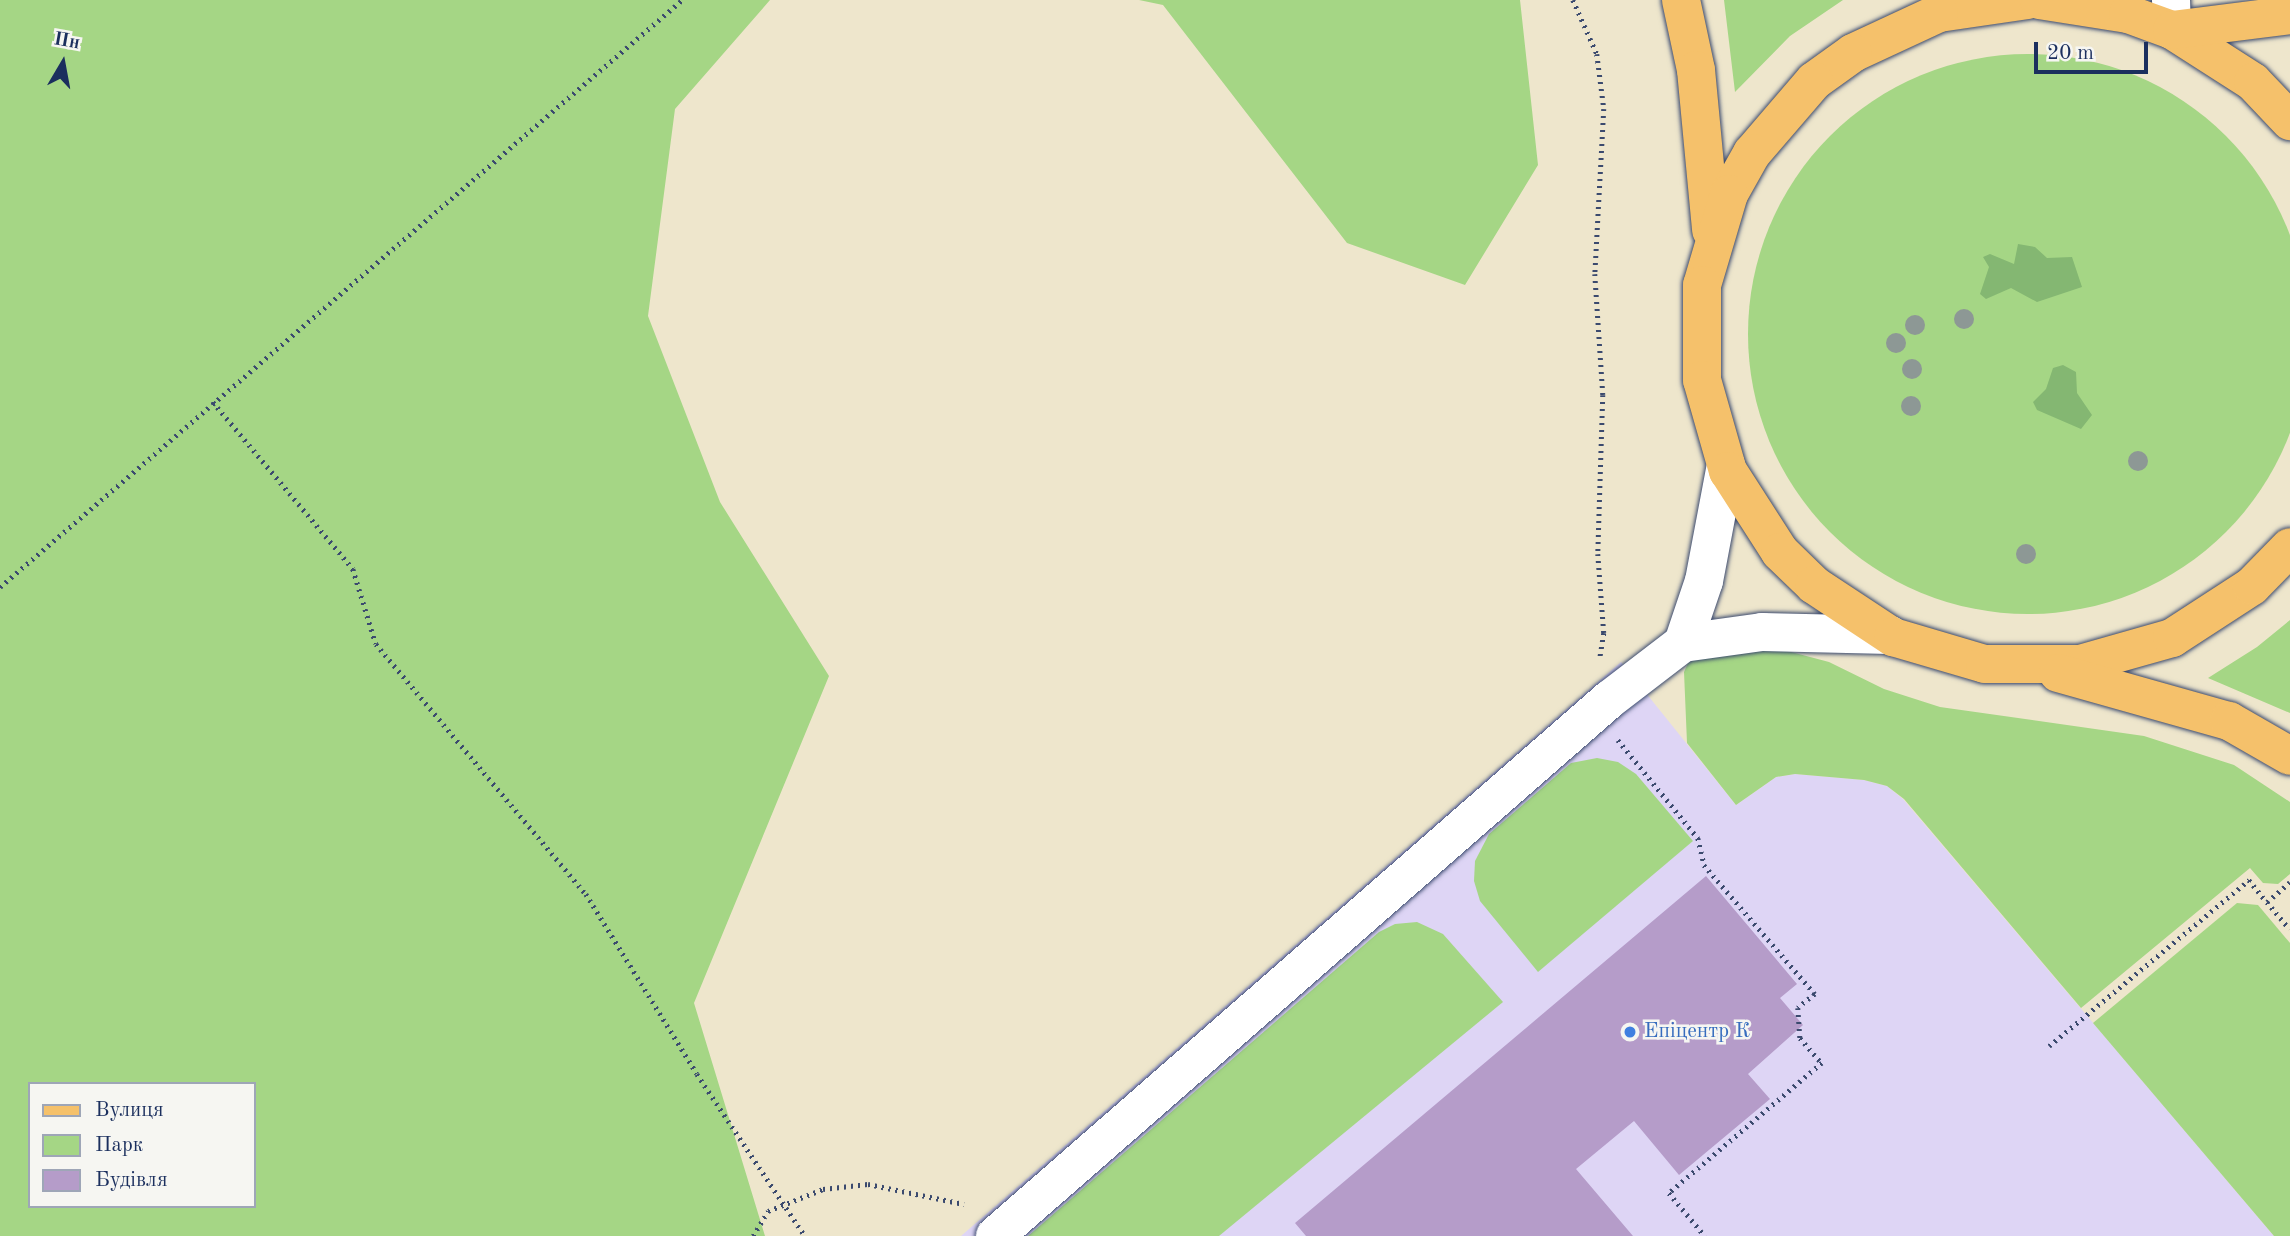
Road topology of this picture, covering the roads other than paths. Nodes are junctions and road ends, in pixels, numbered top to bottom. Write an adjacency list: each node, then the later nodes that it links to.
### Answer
1 (1681, 0): 7 (main road)
2 (2028, 0): 7 (main road)
3 (2039, 0): 4 (main road)
4 (2172, 15): 5 (main road); 6 (main road)
5 (2290, 15)
6 (2290, 121)
7 (1712, 239): 8 (main road)
8 (1726, 465): 10 (main road); 11 (lane)
9 (2290, 547): 12 (main road)
10 (1890, 635): 11 (lane); 12 (main road)
11 (1683, 643): 14 (lane)
12 (2032, 667): 13 (main road)
13 (2290, 756)
14 (995, 1236)

